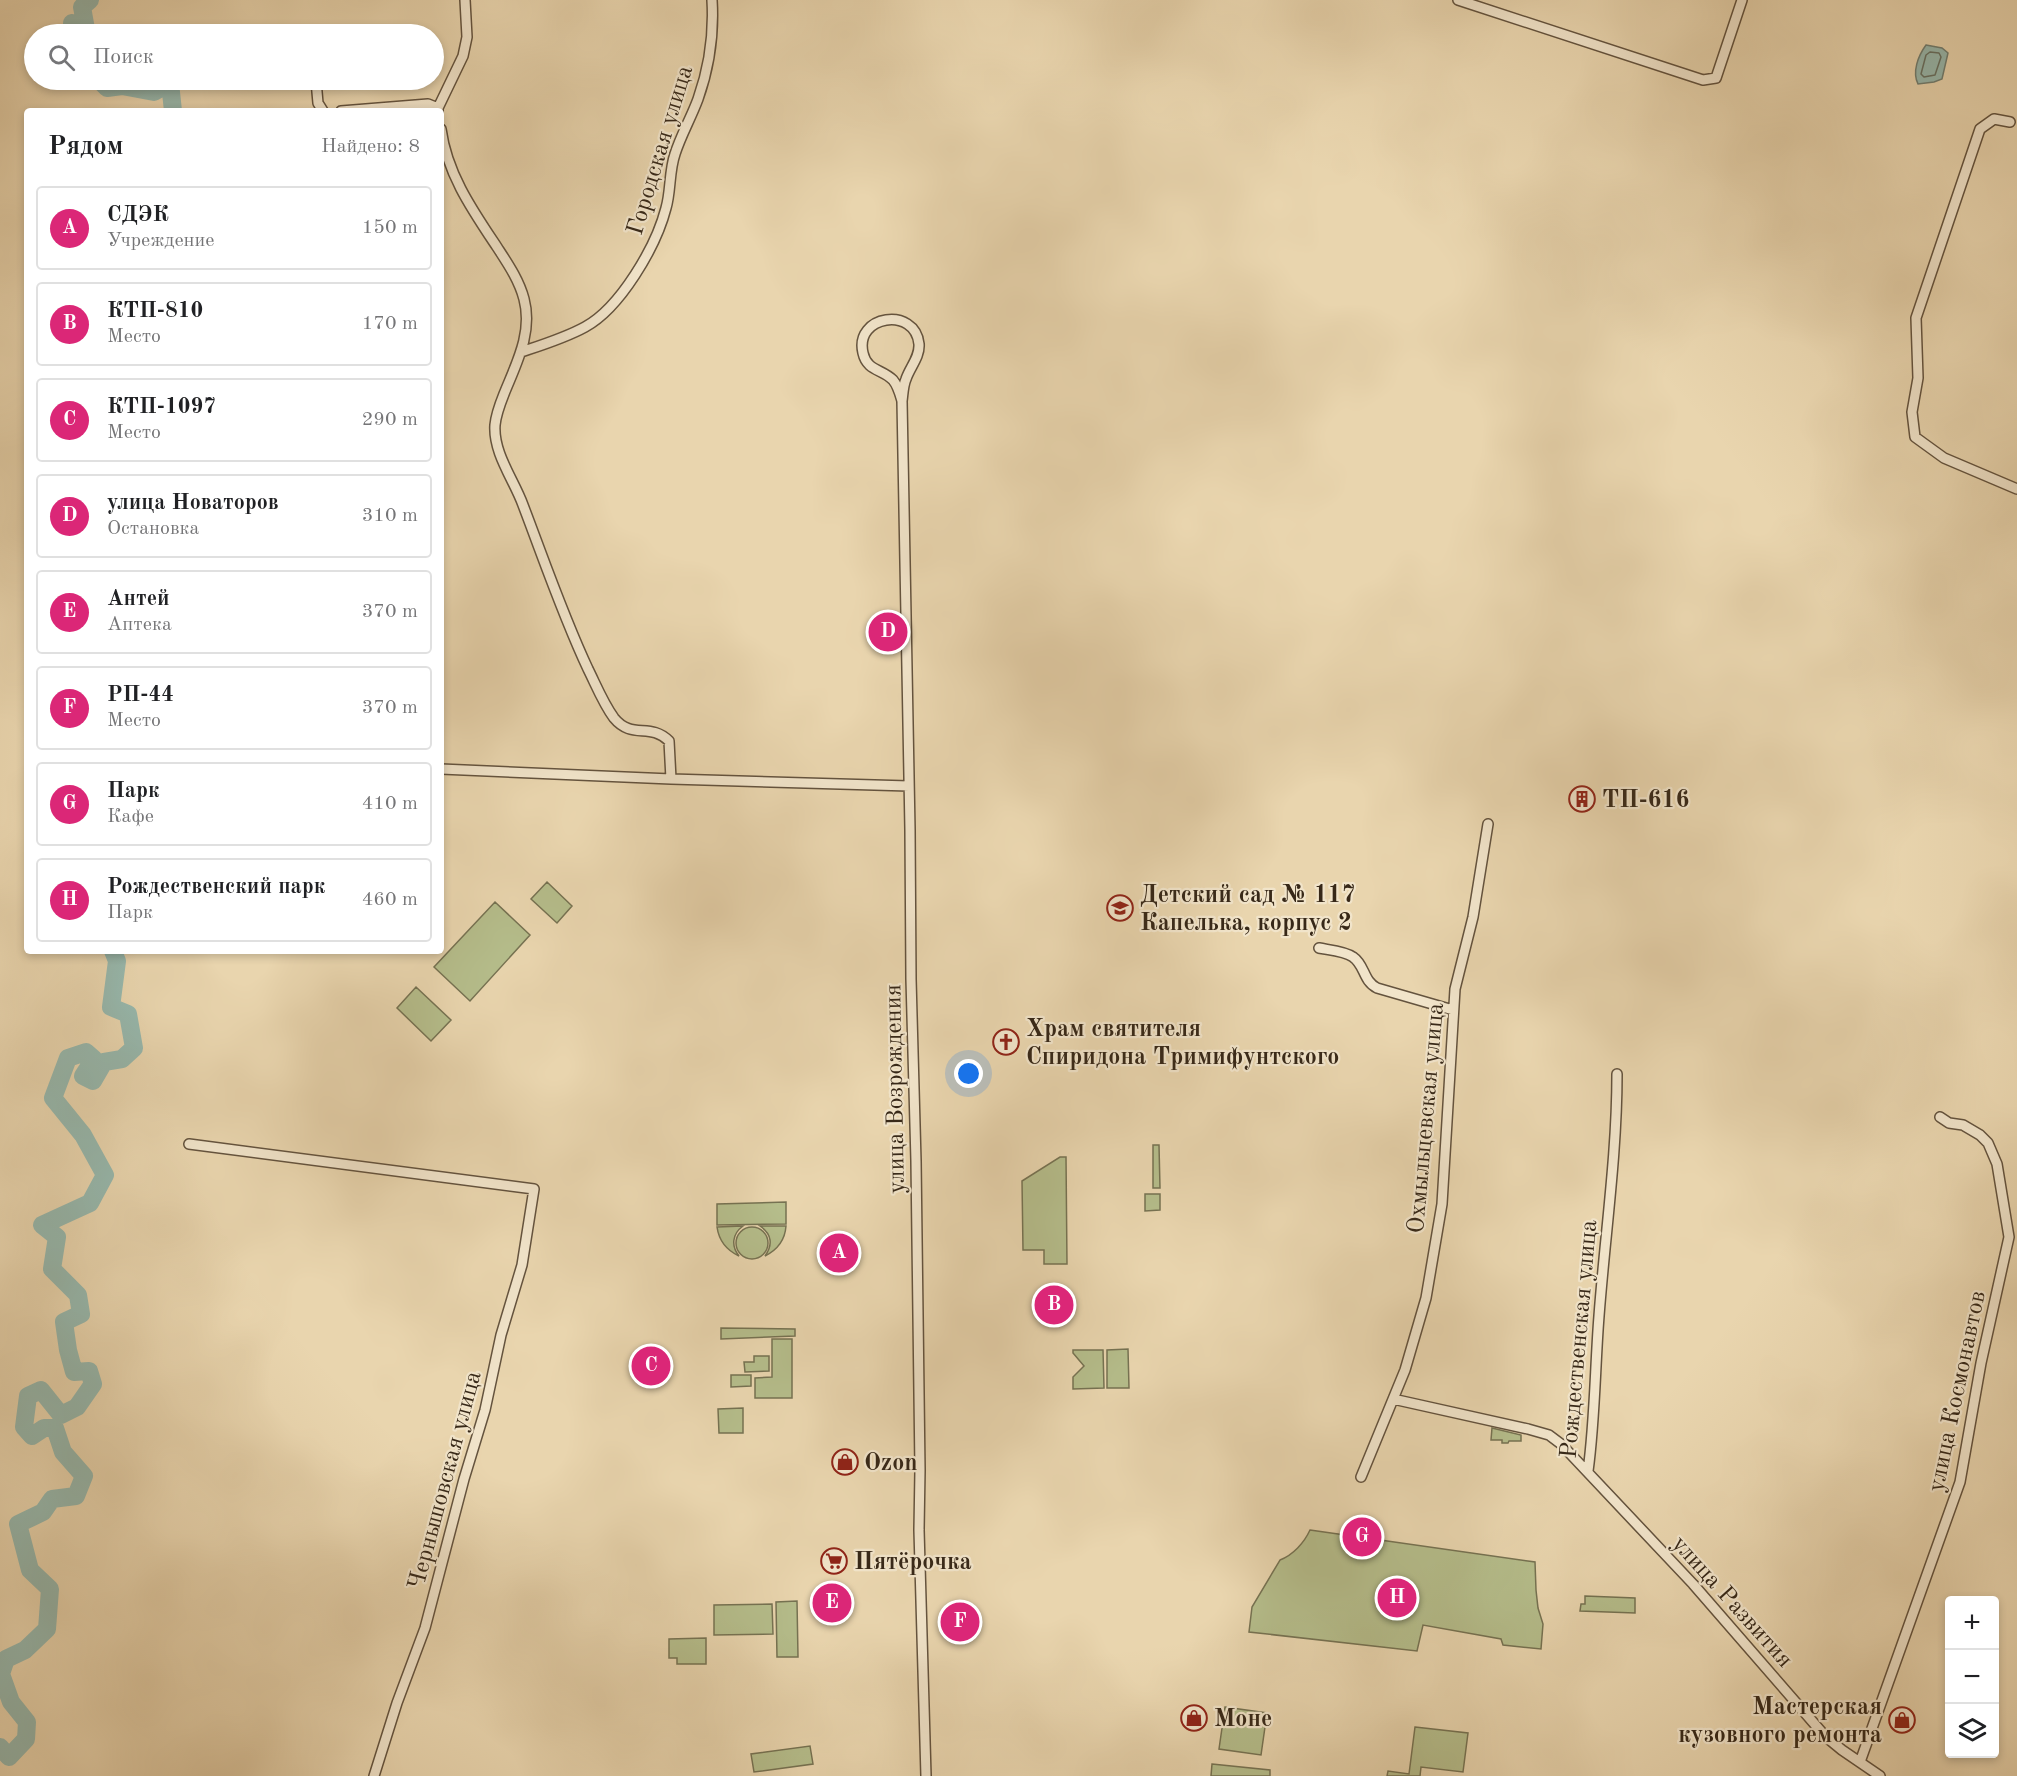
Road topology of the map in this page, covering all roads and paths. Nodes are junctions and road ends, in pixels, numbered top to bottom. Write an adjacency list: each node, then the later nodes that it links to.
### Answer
1 (465, 0): 9 (street)
2 (712, 0): 12 (street, Городская улица)
3 (1458, 0): 4 (street)
4 (1742, 0)
5 (317, 90): 6 (street)
6 (321, 108)
7 (374, 108): 8 (street)
8 (436, 108)
9 (438, 108)
10 (2010, 122): 14 (street)
11 (444, 139): 12 (street)
12 (521, 352): 16 (street)
13 (902, 401): 13 (street, улица Возрождения); 17 (street, улица Возрождения)
14 (2017, 489)
15 (444, 769): 16 (street)
16 (671, 779): 17 (street)
17 (909, 786): 29 (street, улица Возрождения)
18 (1488, 825): 20 (street, Охмыльцевская улица)
19 (1319, 948): 20 (street)
20 (1453, 1010): 24 (street, Охмыльцевская улица)
21 (1617, 1074): 25 (street, Рождественская улица)
22 (1940, 1117): 27 (street, улица Космонавтов)
23 (189, 1144): 28 (street, Чернышовская улица)
24 (1393, 1399): 25 (street, Рождественская улица); 26 (street, Охмыльцевская улица)
25 (1588, 1471): 27 (street, улица Развития)
26 (1361, 1477)
27 (1860, 1762): 30 (street, улица Развития)
28 (374, 1776)
29 (926, 1776)
30 (1880, 1776)

